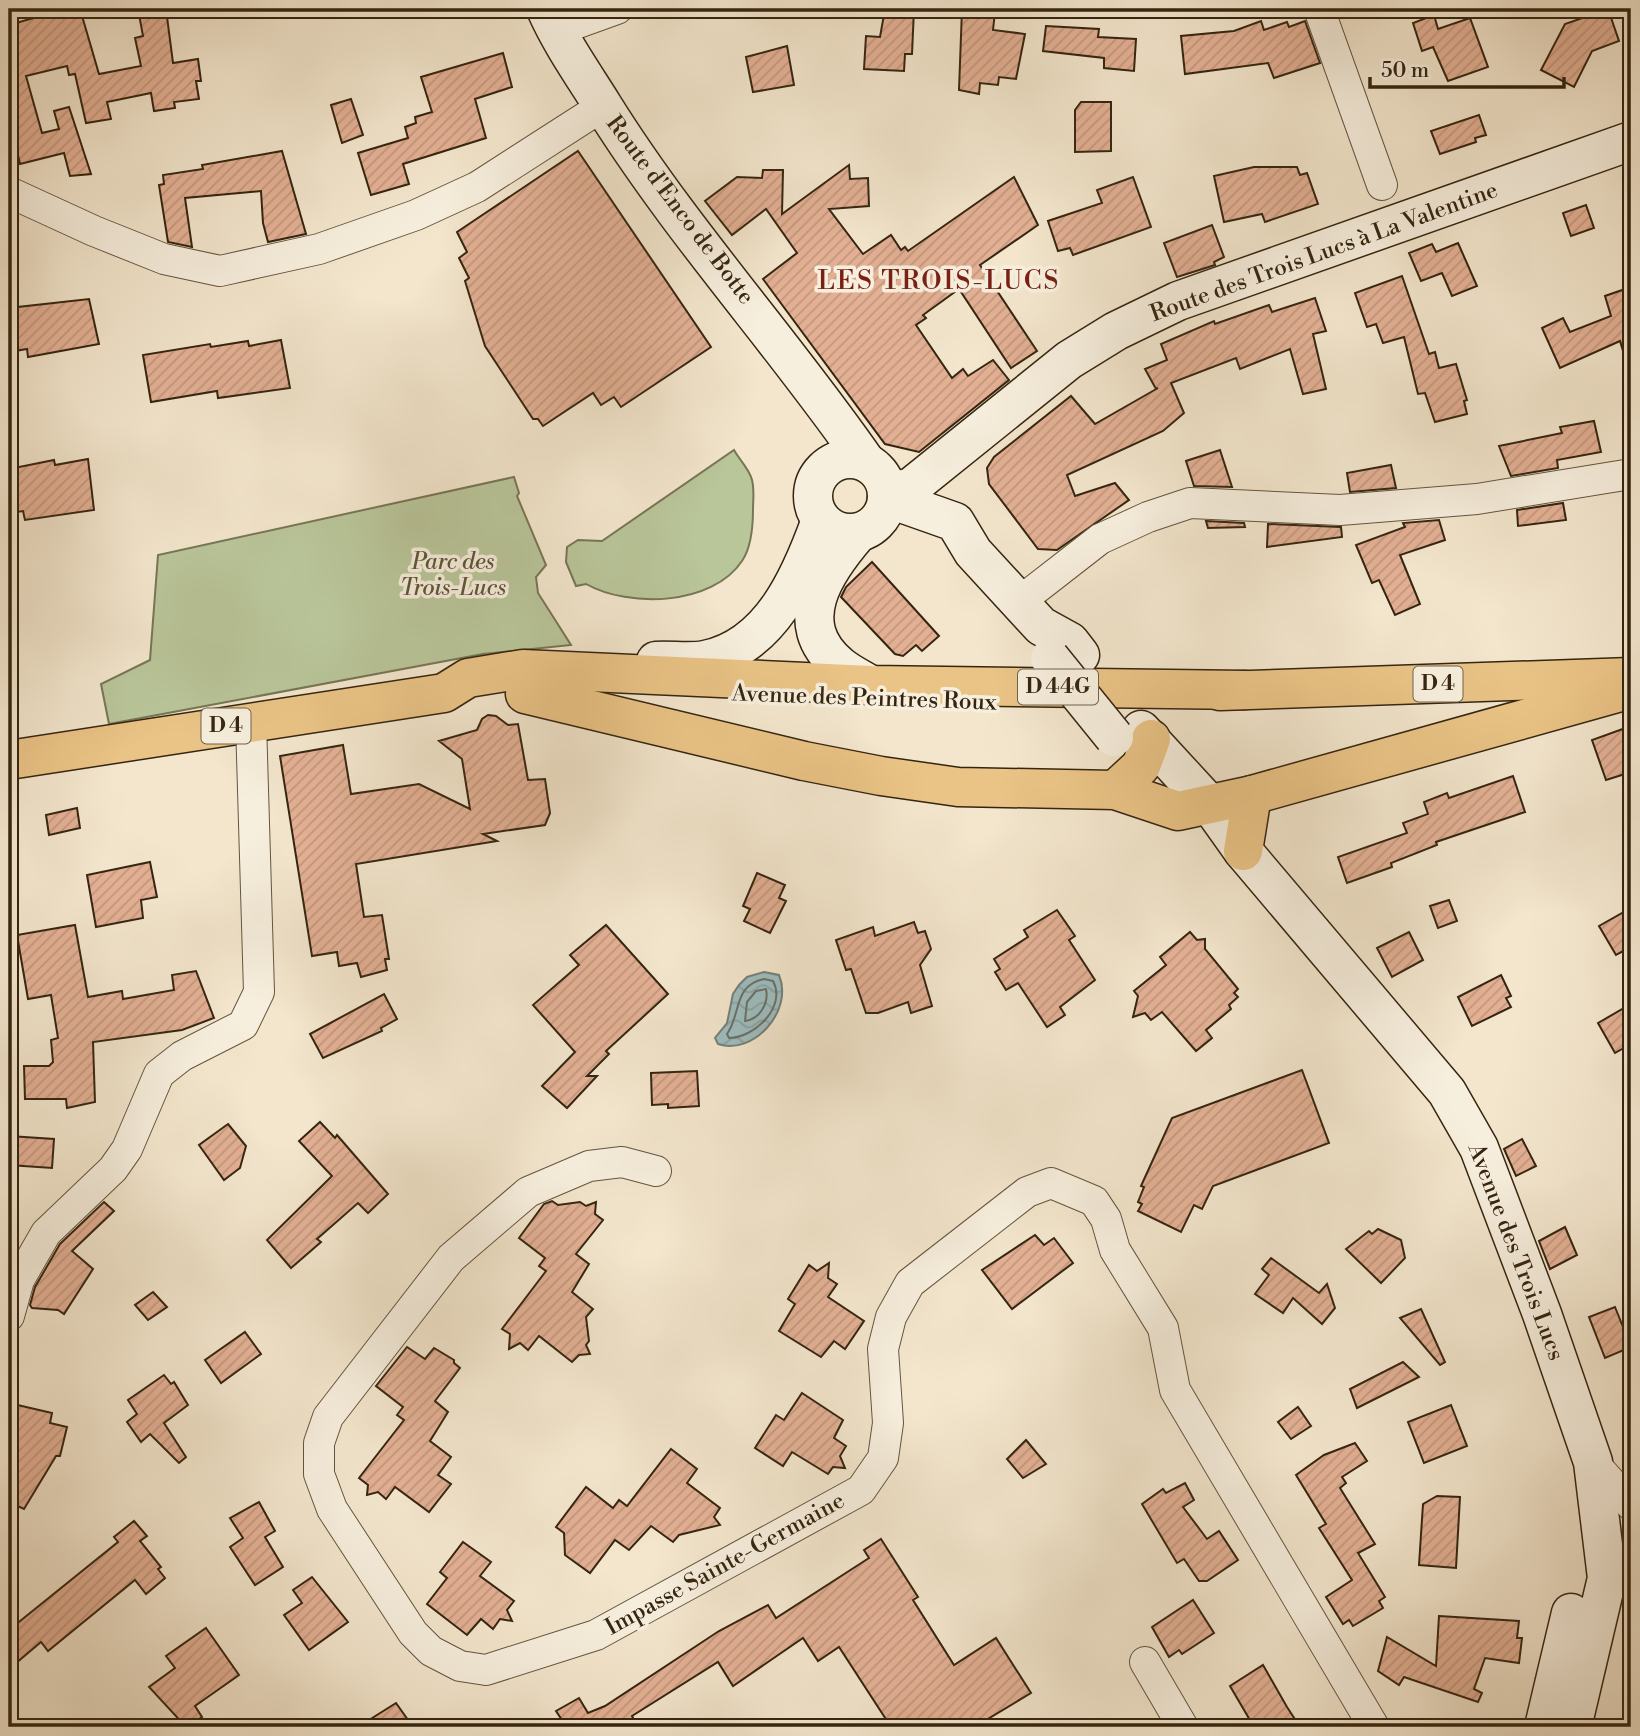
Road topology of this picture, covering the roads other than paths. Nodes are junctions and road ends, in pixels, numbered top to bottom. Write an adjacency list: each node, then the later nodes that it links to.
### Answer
1 (617, 9): 3 (street)
2 (1319, 9): 6 (street)
3 (551, 20): 4 (main road, Route d'Enco de Botte)
4 (603, 106): 7 (street); 8 (main road, Route d'Enco de Botte)
5 (1631, 141): 9 (main road, Route des Trois Lucs à La Valentine)
6 (1382, 186)
7 (9, 192)
8 (826, 404): 10 (main road); 12 (main road, Route d'Enco de Botte)
9 (941, 464): 12 (main road, Route des Trois Lucs à La Valentine); 14 (main road)
10 (828, 465): 12 (main road); 13 (main road)
11 (1631, 474): 15 (street)
12 (874, 496): 13 (main road); 14 (main road); 19 (main road)
13 (821, 520): 16 (main road, D 44G)
14 (964, 537): 15 (main road, Avenue des Trois Lucs)
15 (1047, 635): 24 (main road, Avenue des Trois Lucs)
16 (564, 668): 18 (main road, D 44G); 19 (main road, Avenue des Peintres Roux / D 44G)
17 (1631, 677): 21 (main road, Avenue des Peintres Roux / D 4)
18 (524, 682): 21 (main road, Avenue des Peintres Roux / D 4); 22 (main road, D 4); 24 (main road)
19 (871, 685): 21 (main road, Avenue des Peintres Roux / D 44G)
20 (1631, 688): 25 (main road)
21 (1245, 690)
22 (251, 722): 23 (main road, D 4); 29 (street)
23 (17, 751)
24 (1133, 752): 26 (main road); 26 (main road, Avenue des Trois Lucs)
25 (1252, 795): 26 (main road); 27 (main road)
26 (1195, 808): 27 (main road, Avenue des Trois Lucs)
27 (1243, 851): 30 (main road, Avenue des Trois Lucs)
28 (656, 1171): 33 (street, Impasse Sainte-Germaine)
29 (9, 1316)
30 (1606, 1488): 34 (main road); 35 (main road, Avenue des Trois Lucs)
31 (1145, 1662): 32 (street)
32 (1184, 1727)
33 (1374, 1727)
34 (1544, 1727)
35 (1572, 1727)

